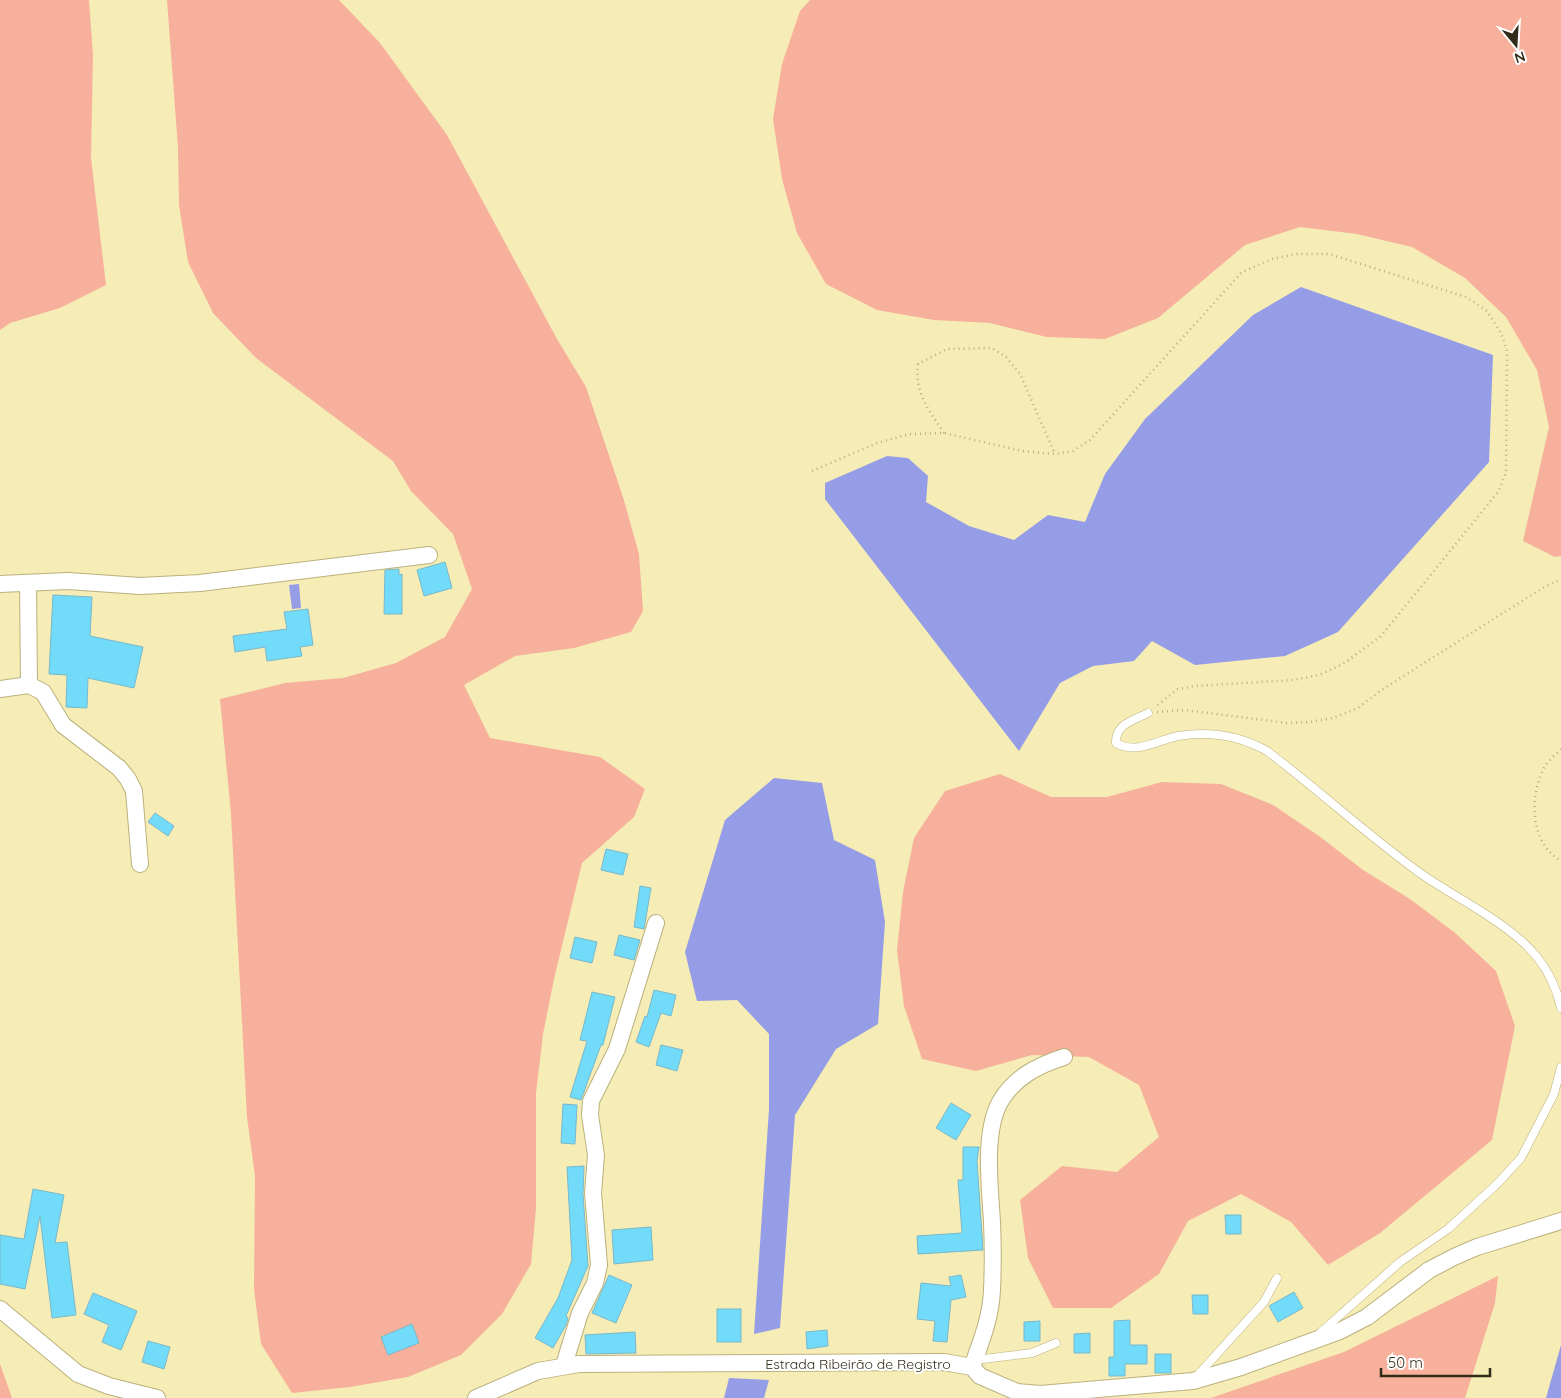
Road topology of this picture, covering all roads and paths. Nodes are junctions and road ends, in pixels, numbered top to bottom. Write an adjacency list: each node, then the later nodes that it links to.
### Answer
1 (944, 433): 2 (path); 2 (path); 3 (path)
2 (1055, 454): 10 (path)
3 (812, 471)
4 (429, 556): 6 (street)
5 (1561, 579): 10 (path)
6 (28, 583): 7 (street); 8 (street)
7 (0, 584)
8 (29, 685): 9 (street); 13 (street)
9 (0, 689)
10 (1148, 713): 15 (lane)
11 (1561, 749): 12 (path)
12 (1561, 861)
13 (140, 864)
14 (656, 923): 24 (street)
15 (1561, 1008)
16 (1064, 1057): 23 (street)
17 (1561, 1067): 22 (lane)
18 (1561, 1221): 22 (street, Estrada Ribeirão de Registro)
19 (1277, 1278): 25 (lane)
20 (0, 1309): 26 (street)
21 (1056, 1343): 23 (lane)
22 (1308, 1344): 25 (street, Estrada Ribeirão de Registro)
23 (973, 1364): 24 (street, Estrada Ribeirão de Registro); 25 (street, Estrada Ribeirão de Registro)
24 (564, 1366): 28 (street, Estrada Ribeirão de Registro)
25 (1193, 1381)
26 (110, 1392): 27 (street)
27 (157, 1398)
28 (476, 1398)

